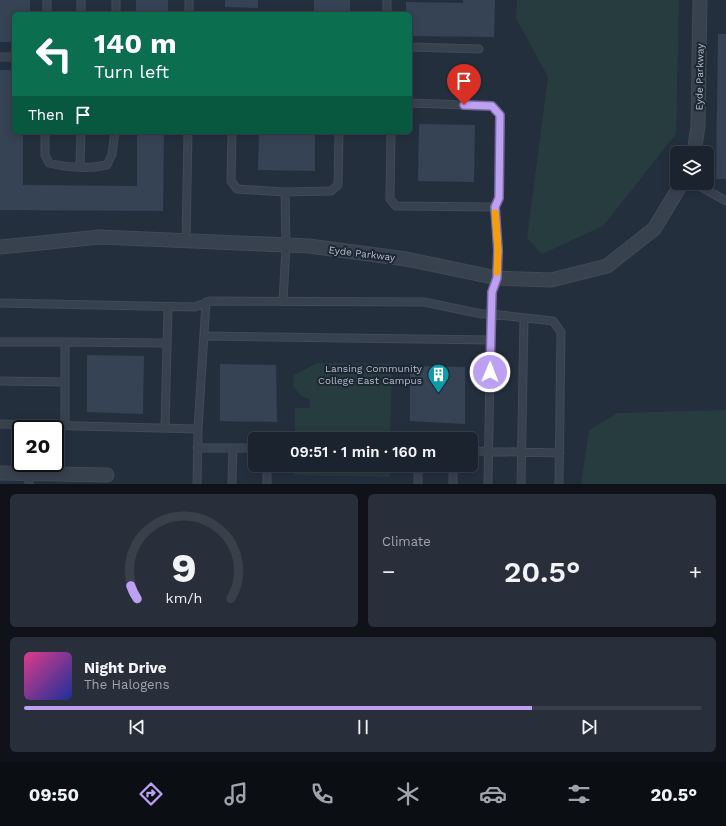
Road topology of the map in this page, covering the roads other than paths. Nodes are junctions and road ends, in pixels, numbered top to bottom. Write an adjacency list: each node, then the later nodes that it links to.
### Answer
1 (47, 0): 7 (lane)
2 (81, 0): 8 (lane)
3 (116, 0): 9 (lane)
4 (189, 0): 10 (lane)
5 (387, 0): 11 (lane)
6 (700, 0): 24 (street, Eyde Parkway)
7 (47, 12)
8 (81, 12)
9 (116, 12)
10 (189, 12)
11 (387, 12)
12 (412, 47): 13 (lane)
13 (479, 49)
14 (0, 57): 15 (lane)
15 (12, 57)
16 (412, 103): 30 (lane)
17 (45, 134): 25 (lane)
18 (81, 134): 25 (lane)
19 (115, 134): 25 (lane)
20 (188, 134): 31 (lane)
21 (232, 134): 28 (lane)
22 (339, 134): 28 (lane)
23 (391, 134): 30 (lane)
24 (695, 146)
25 (80, 167)
26 (678, 190): 34 (street, Eyde Parkway)
27 (706, 190): 29 (lane)
28 (285, 192): 32 (lane)
29 (726, 201)
30 (495, 207): 34 (lane)
31 (186, 241): 32 (street, Eyde Parkway); 33 (street, Eyde Parkway)
32 (286, 246): 34 (street, Eyde Parkway); 35 (lane)
33 (0, 247)
34 (497, 278): 39 (lane)
35 (283, 301): 36 (lane); 39 (lane)
36 (206, 302): 38 (lane); 41 (lane)
37 (0, 303): 38 (lane)
38 (168, 307): 45 (lane)
39 (491, 314): 40 (lane); 42 (lane)
40 (524, 318): 58 (lane); 59 (lane)
41 (204, 336): 42 (lane); 52 (lane)
42 (491, 340): 57 (lane)
43 (0, 342): 44 (lane)
44 (65, 342): 45 (lane); 47 (lane)
45 (168, 343): 51 (lane)
46 (0, 381): 47 (lane)
47 (65, 382): 50 (lane)
48 (0, 424): 49 (lane)
49 (12, 424)
50 (64, 426): 51 (lane)
51 (165, 428): 52 (lane)
52 (198, 429): 53 (lane)
53 (198, 448): 54 (lane); 67 (lane)
54 (233, 448): 55 (lane); 68 (lane)
55 (248, 448)
56 (478, 451): 57 (lane)
57 (488, 451): 58 (lane); 72 (lane)
58 (522, 453): 59 (lane); 73 (lane)
59 (560, 453): 74 (lane)
60 (267, 472): 69 (lane)
61 (418, 472): 70 (lane)
62 (453, 472): 71 (lane)
63 (0, 473): 65 (street)
64 (100, 478): 66 (street)
65 (29, 479): 66 (street)
66 (62, 479)
67 (197, 484)
68 (232, 484)
69 (267, 484)
70 (418, 484)
71 (453, 484)
72 (488, 484)
73 (521, 484)
74 (559, 484)

